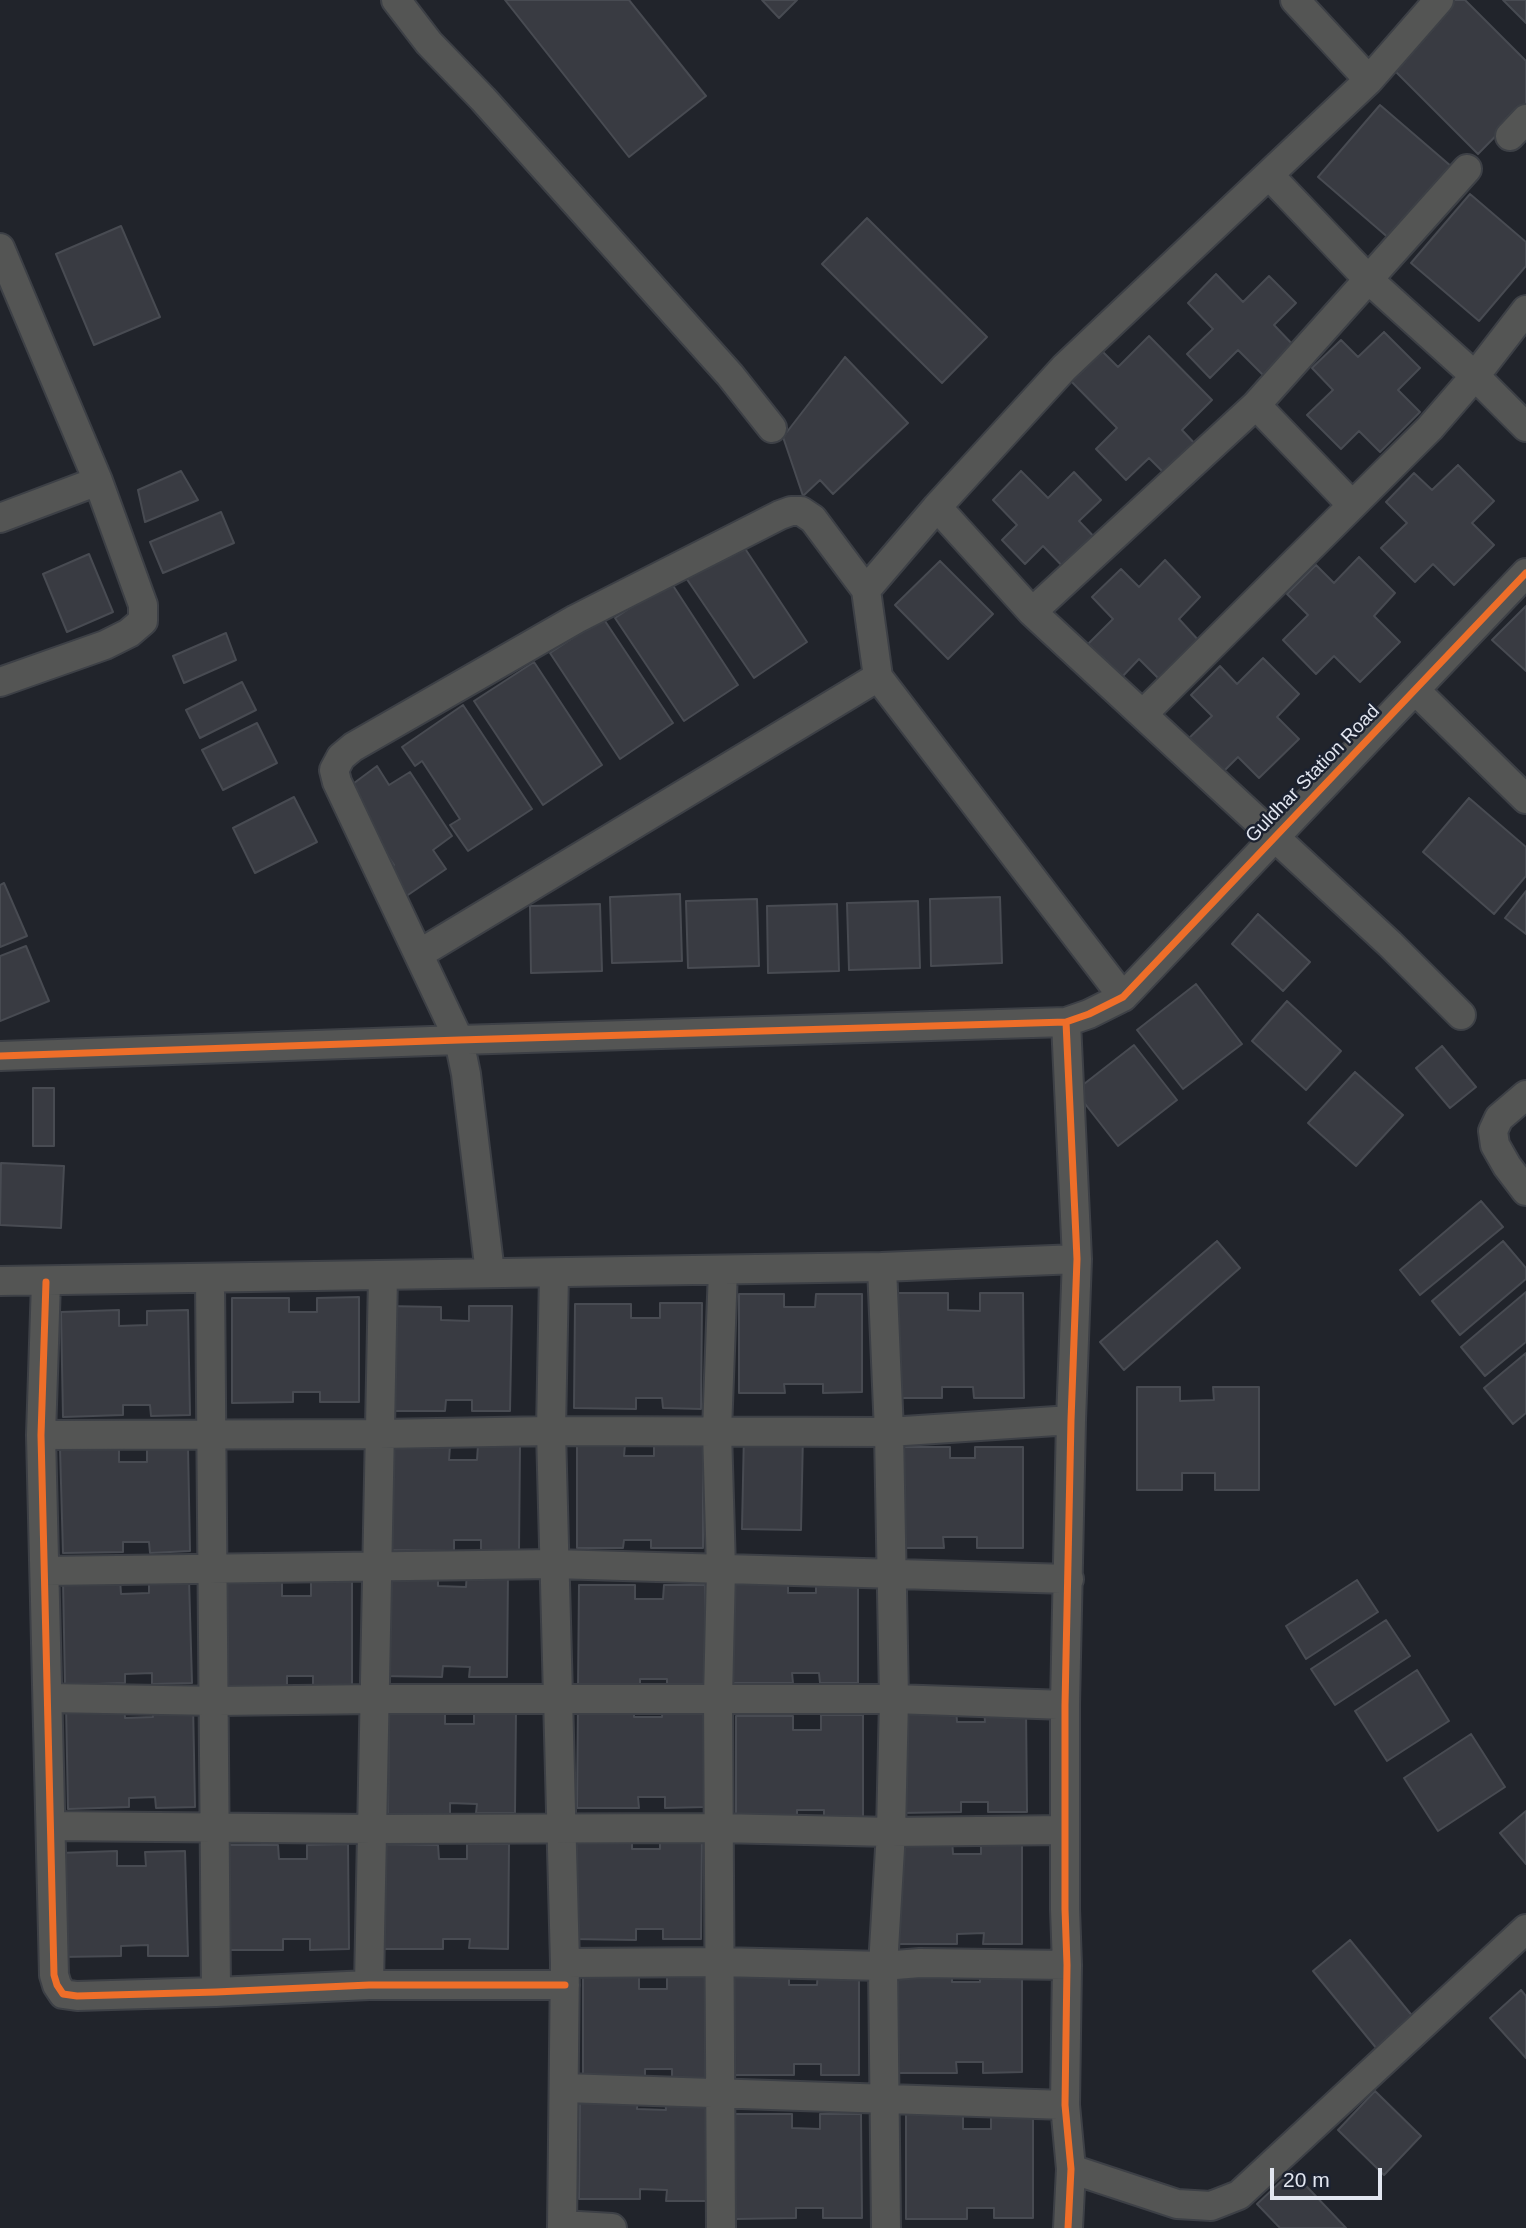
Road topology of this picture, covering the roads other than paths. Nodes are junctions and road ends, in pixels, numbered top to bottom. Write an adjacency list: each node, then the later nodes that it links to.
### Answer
1 (396, 0): 13 (street)
2 (1295, 0): 4 (street)
3 (1439, 0): 4 (street)
4 (1369, 80): 6 (street)
5 (1467, 169): 8 (street)
6 (1269, 174): 8 (street); 16 (street)
7 (0, 248): 14 (street)
8 (1368, 279): 10 (street); 11 (street)
9 (1526, 310): 10 (street)
10 (1475, 376): 12 (street); 15 (street)
11 (1256, 405): 15 (street); 20 (street)
12 (1526, 427)
13 (772, 428)
14 (98, 481): 17 (street); 22 (street)
15 (1352, 505): 24 (street)
16 (937, 507): 19 (street); 20 (street)
17 (0, 518)
18 (1526, 573): 23 (street, Guldhar Station Road)
19 (866, 590): 21 (street); 27 (street)
20 (1032, 612): 24 (street)
21 (878, 677): 27 (street); 28 (street)
22 (0, 682)
23 (1415, 691): 25 (street); 26 (street, Guldhar Station Road)
24 (1143, 714): 26 (street)
25 (1526, 799)
26 (1274, 838): 28 (street, Guldhar Station Road); 29 (street)
27 (419, 954): 31 (street)
28 (1123, 997): 30 (street, Guldhar Station Road)
29 (1461, 1015)
30 (1066, 1022): 31 (street, Guldhar Station Road); 35 (street)
31 (459, 1040): 32 (street, Guldhar Station Road); 38 (street)
32 (0, 1056)
33 (1526, 1095): 34 (street)
34 (1526, 1191)
35 (1077, 1259): 36 (street); 44 (street)
36 (882, 1267): 37 (street); 47 (street)
37 (723, 1270): 39 (street); 46 (street)
38 (489, 1273): 39 (street); 40 (street)
39 (554, 1273): 45 (street)
40 (383, 1276): 41 (street); 49 (street)
41 (210, 1279): 43 (street); 48 (street)
42 (0, 1281): 43 (street)
43 (46, 1282): 50 (street)
44 (1071, 1420): 47 (street); 57 (street)
45 (551, 1430): 46 (street); 49 (street); 51 (street)
46 (717, 1432): 47 (street); 54 (street)
47 (889, 1432): 56 (street)
48 (211, 1433): 49 (street); 50 (street); 52 (street)
49 (380, 1434): 53 (street)
50 (41, 1435): 55 (street)
51 (554, 1564): 53 (street); 54 (street); 63 (street)
52 (212, 1567): 53 (street); 55 (street); 62 (street)
53 (377, 1567): 60 (street)
54 (721, 1569): 56 (street); 59 (street)
55 (45, 1571): 58 (street)
56 (892, 1574): 57 (street); 61 (street)
57 (1069, 1579): 64 (street)
58 (48, 1698): 62 (street); 65 (street)
59 (719, 1698): 61 (street); 63 (street); 67 (street)
60 (374, 1699): 62 (street); 63 (street); 68 (street)
61 (894, 1699): 64 (street); 71 (street)
62 (213, 1700): 66 (street)
63 (557, 1700): 69 (street)
64 (1065, 1705): 70 (street)
65 (51, 1826): 66 (street); 78 (street)
66 (214, 1828): 68 (street); 78 (street)
67 (719, 1828): 69 (street); 71 (street); 73 (street)
68 (372, 1829): 69 (street); 77 (street)
69 (563, 1829): 76 (street)
70 (1065, 1830): 71 (street); 74 (street)
71 (891, 1832): 75 (street)
72 (1526, 1929): 83 (street)
73 (720, 1962): 75 (street); 76 (street); 80 (street)
74 (1067, 1965): 75 (street); 82 (street)
75 (883, 1966): 81 (street)
76 (565, 1974): 77 (street); 79 (street)
77 (369, 1985): 78 (street)
78 (216, 1992)
79 (565, 2088): 80 (street); 84 (street)
80 (720, 2092): 81 (street); 86 (street)
81 (884, 2098): 82 (street); 87 (street)
82 (1065, 2105): 83 (street)
83 (1071, 2169): 88 (street)
84 (562, 2227): 85 (street)
85 (612, 2228)
86 (721, 2228)
87 (886, 2228)
88 (1068, 2228)

